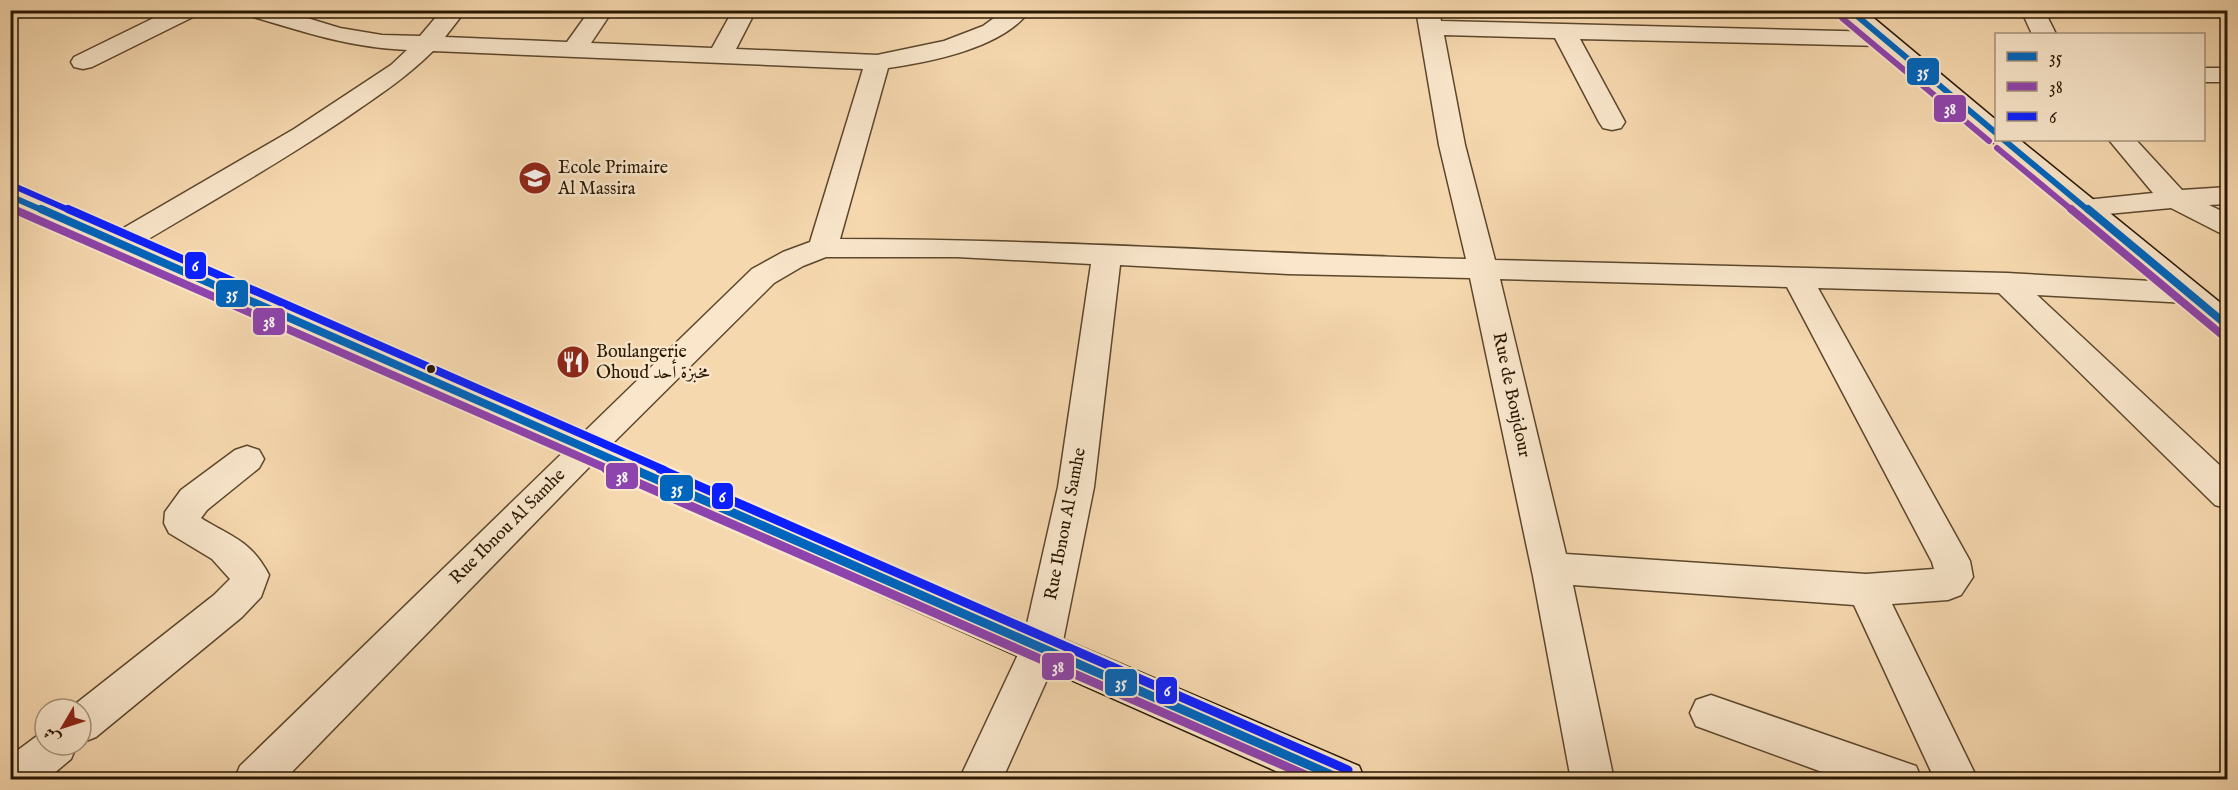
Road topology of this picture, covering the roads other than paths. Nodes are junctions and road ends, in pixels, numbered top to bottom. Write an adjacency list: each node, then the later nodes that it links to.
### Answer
1 (189, 10): 17 (street)
2 (255, 10): 9 (street)
3 (455, 10): 14 (street)
4 (602, 10): 15 (street)
5 (745, 10): 16 (street)
6 (1019, 10): 18 (street)
7 (1849, 10): 13 (street)
8 (2032, 10): 12 (street)
9 (295, 16): 14 (street)
10 (1429, 19): 11 (street); 33 (street, Rue de Boujdour)
11 (1564, 32): 13 (street); 21 (street)
12 (2044, 33)
13 (1883, 39): 22 (street)
14 (426, 45): 15 (street); 30 (street)
15 (573, 51): 16 (street)
16 (720, 56): 18 (street)
17 (83, 62)
18 (877, 62): 31 (street)
19 (2205, 75): 20 (street)
20 (2228, 75)
21 (1612, 122)
22 (1995, 132)
23 (2005, 141): 28 (street)
24 (2123, 141): 27 (street)
25 (2228, 195): 27 (street)
26 (10, 196): 30 (street)
27 (2174, 199): 28 (street); 29 (street)
28 (2086, 207): 36 (street)
29 (2228, 226)
30 (118, 244): 38 (street)
31 (823, 248): 32 (street); 38 (street, Rue Ibnou Al Samhe)
32 (1107, 255): 33 (street); 43 (street, Rue Ibnou Al Samhe)
33 (1484, 269): 34 (street); 41 (street, Rue de Boujdour)
34 (1796, 276): 35 (street); 42 (street)
35 (2007, 283): 36 (street); 40 (street)
36 (2188, 294): 37 (street)
37 (2228, 326)
38 (586, 449): 43 (street); 49 (street, Rue Ibnou Al Samhe)
39 (247, 459): 45 (street)
40 (2228, 495)
41 (1550, 568): 42 (street); 52 (street, Rue de Boujdour)
42 (1866, 590): 54 (street)
43 (1042, 646): 50 (street, Rue Ibnou Al Samhe); 51 (street)
44 (1711, 713): 53 (street)
45 (93, 714)
46 (42, 757): 48 (street)
47 (10, 777): 48 (street)
48 (15, 779)
49 (255, 780)
50 (980, 780)
51 (1344, 780)
52 (1593, 780)
53 (1901, 780)
54 (1957, 780)

